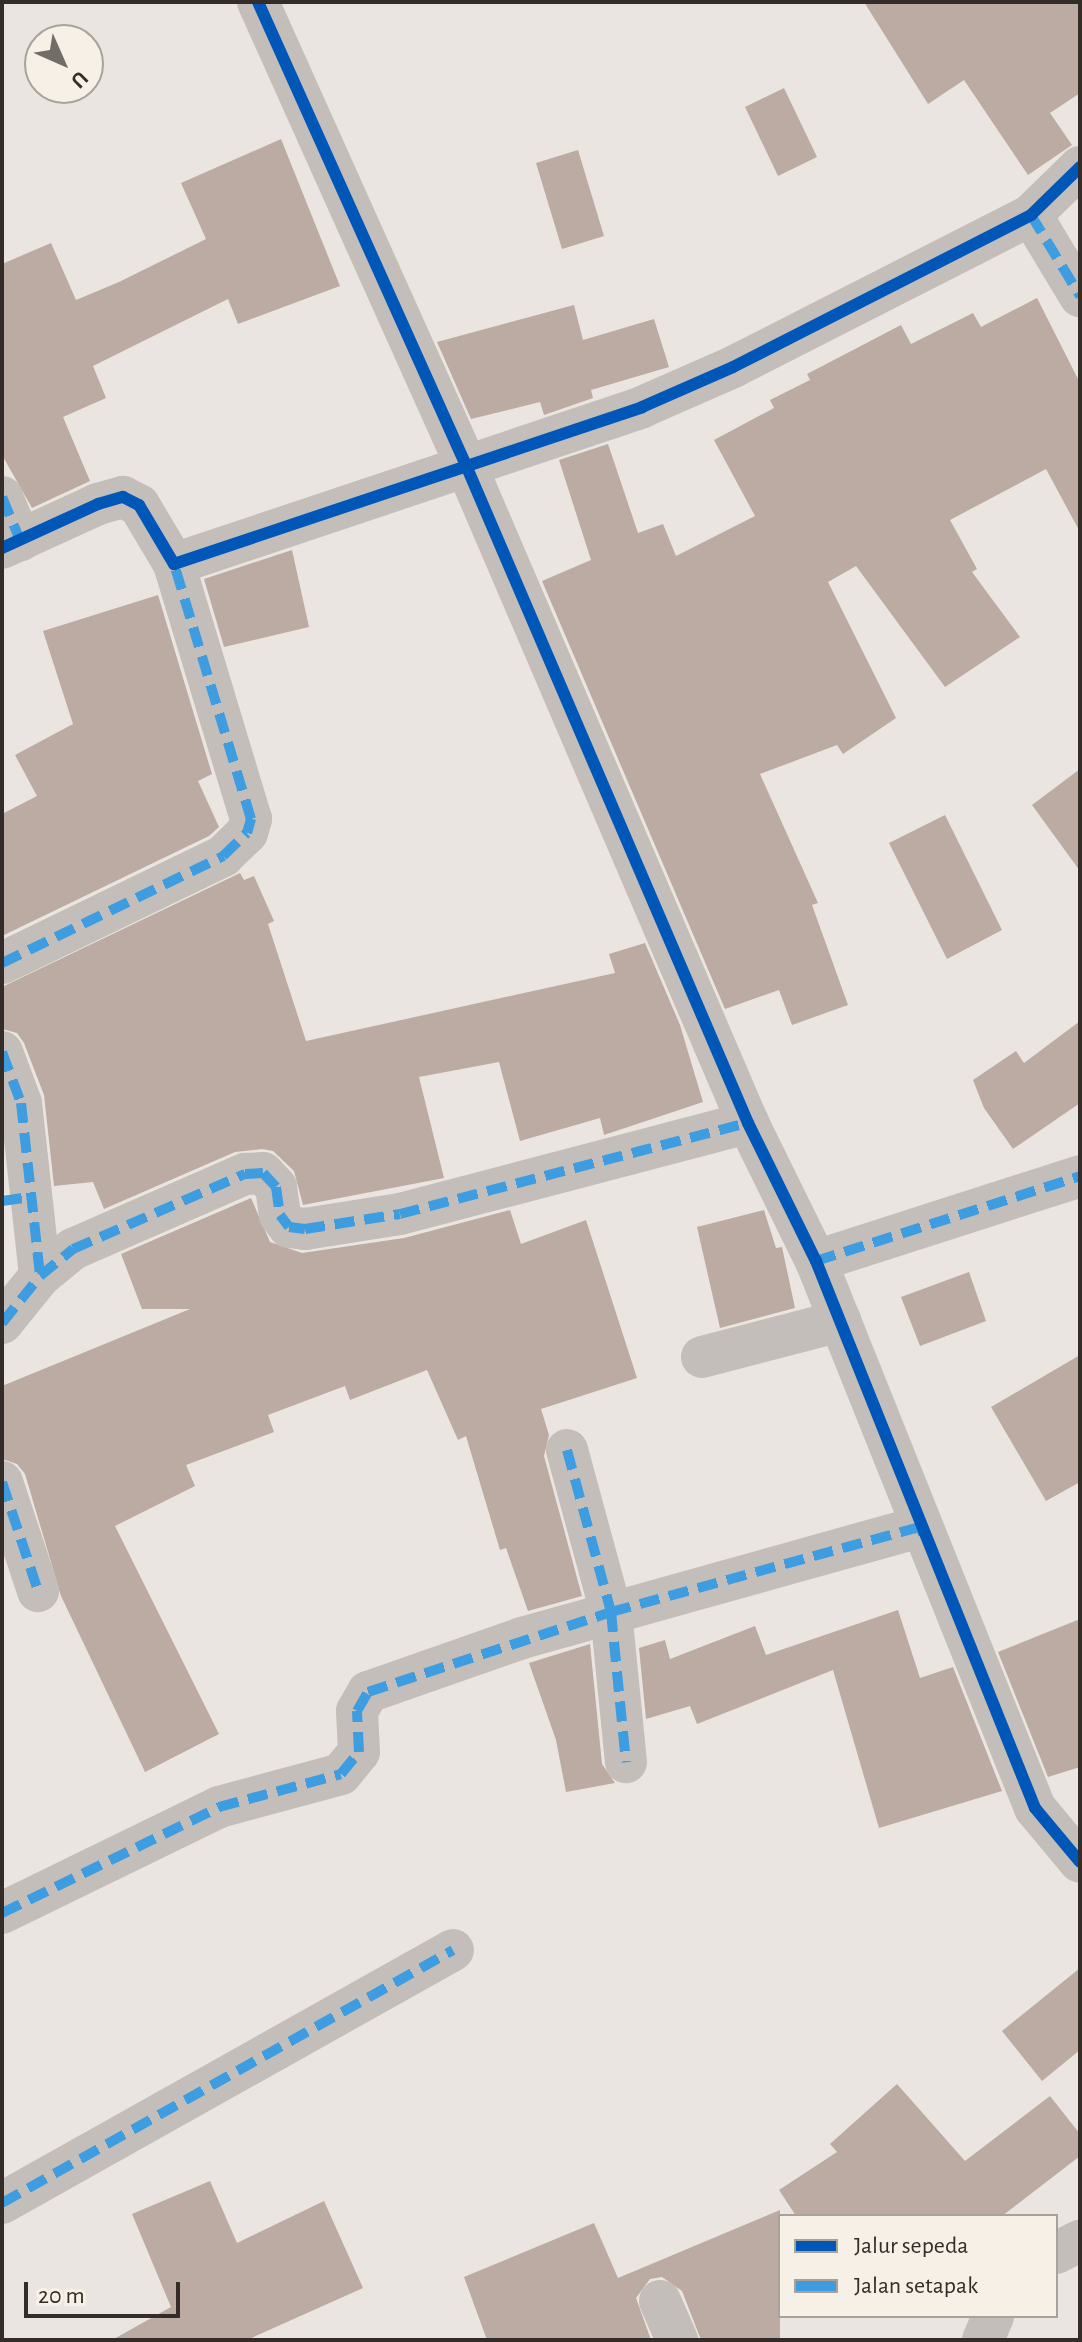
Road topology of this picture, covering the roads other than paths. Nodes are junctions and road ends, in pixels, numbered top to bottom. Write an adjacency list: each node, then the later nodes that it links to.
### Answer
1 (258, 2): 5 (street)
2 (1080, 167): 3 (street)
3 (1031, 215): 4 (street); 5 (street)
4 (1080, 296)
5 (465, 463): 8 (street); 11 (street)
6 (2, 497): 7 (street)
7 (11, 544): 8 (street)
8 (174, 564): 9 (street)
9 (2, 963)
10 (2, 1052): 13 (street)
11 (748, 1123): 14 (street); 15 (street)
12 (1080, 1176): 14 (street)
13 (17, 1199): 15 (street)
14 (816, 1261): 16 (street)
15 (40, 1276): 17 (street)
16 (840, 1321): 18 (street); 21 (street)
17 (2, 1323)
18 (702, 1357)
19 (567, 1450): 23 (street)
20 (2, 1482): 22 (street)
21 (920, 1527): 23 (street); 25 (street)
22 (38, 1591)
23 (611, 1612): 24 (street); 26 (street)
24 (626, 1762)
25 (1080, 1862)
26 (2, 1913)
27 (453, 1950): 28 (street)
28 (2, 2203)
29 (1080, 2241): 30 (street)
30 (1058, 2252)
31 (660, 2301): 33 (street)
32 (992, 2318): 34 (street)
33 (677, 2340)
34 (983, 2340)

